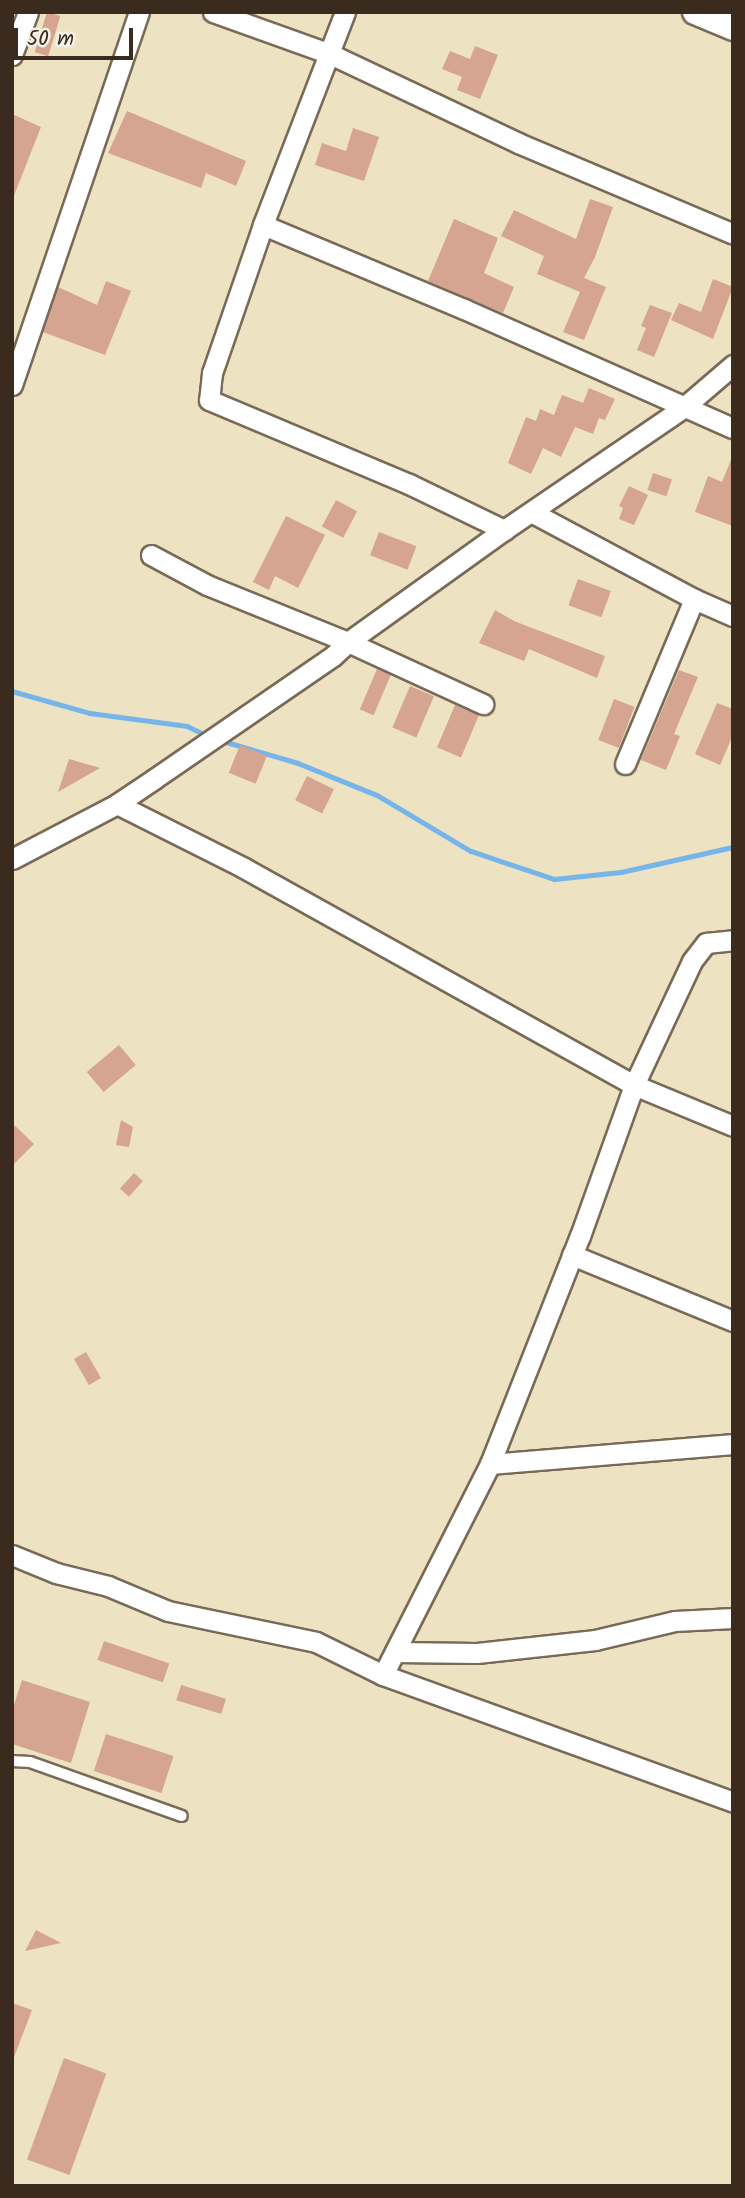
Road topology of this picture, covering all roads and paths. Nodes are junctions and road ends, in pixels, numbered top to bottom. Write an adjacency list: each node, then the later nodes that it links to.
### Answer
1 (28, 12): 8 (street)
2 (139, 12): 12 (street)
3 (213, 12): 7 (street)
4 (345, 12): 7 (street)
5 (695, 12): 6 (street)
6 (733, 28)
7 (330, 54): 9 (street); 10 (street)
8 (12, 55)
9 (263, 225): 13 (street); 16 (street)
10 (733, 234)
11 (733, 365): 13 (street)
12 (12, 385)
13 (684, 407): 14 (street); 15 (street)
14 (733, 428)
15 (533, 513): 16 (street); 18 (street)
16 (504, 530): 20 (street)
17 (151, 555): 20 (street)
18 (694, 599): 19 (street); 22 (street)
19 (733, 616)
20 (348, 642): 21 (street); 23 (street)
21 (483, 704)
22 (625, 764)
23 (117, 804): 24 (street); 26 (street)
24 (12, 859)
25 (733, 940): 26 (street)
26 (634, 1085): 27 (street); 28 (street)
27 (733, 1126)
28 (572, 1255): 29 (street); 31 (street)
29 (733, 1321)
30 (733, 1444): 31 (street)
31 (490, 1464): 34 (street)
32 (12, 1555): 35 (street)
33 (733, 1618): 34 (street)
34 (394, 1652): 35 (street)
35 (383, 1675): 37 (street)
36 (12, 1761): 38 (lane)
37 (733, 1802)
38 (182, 1816)

